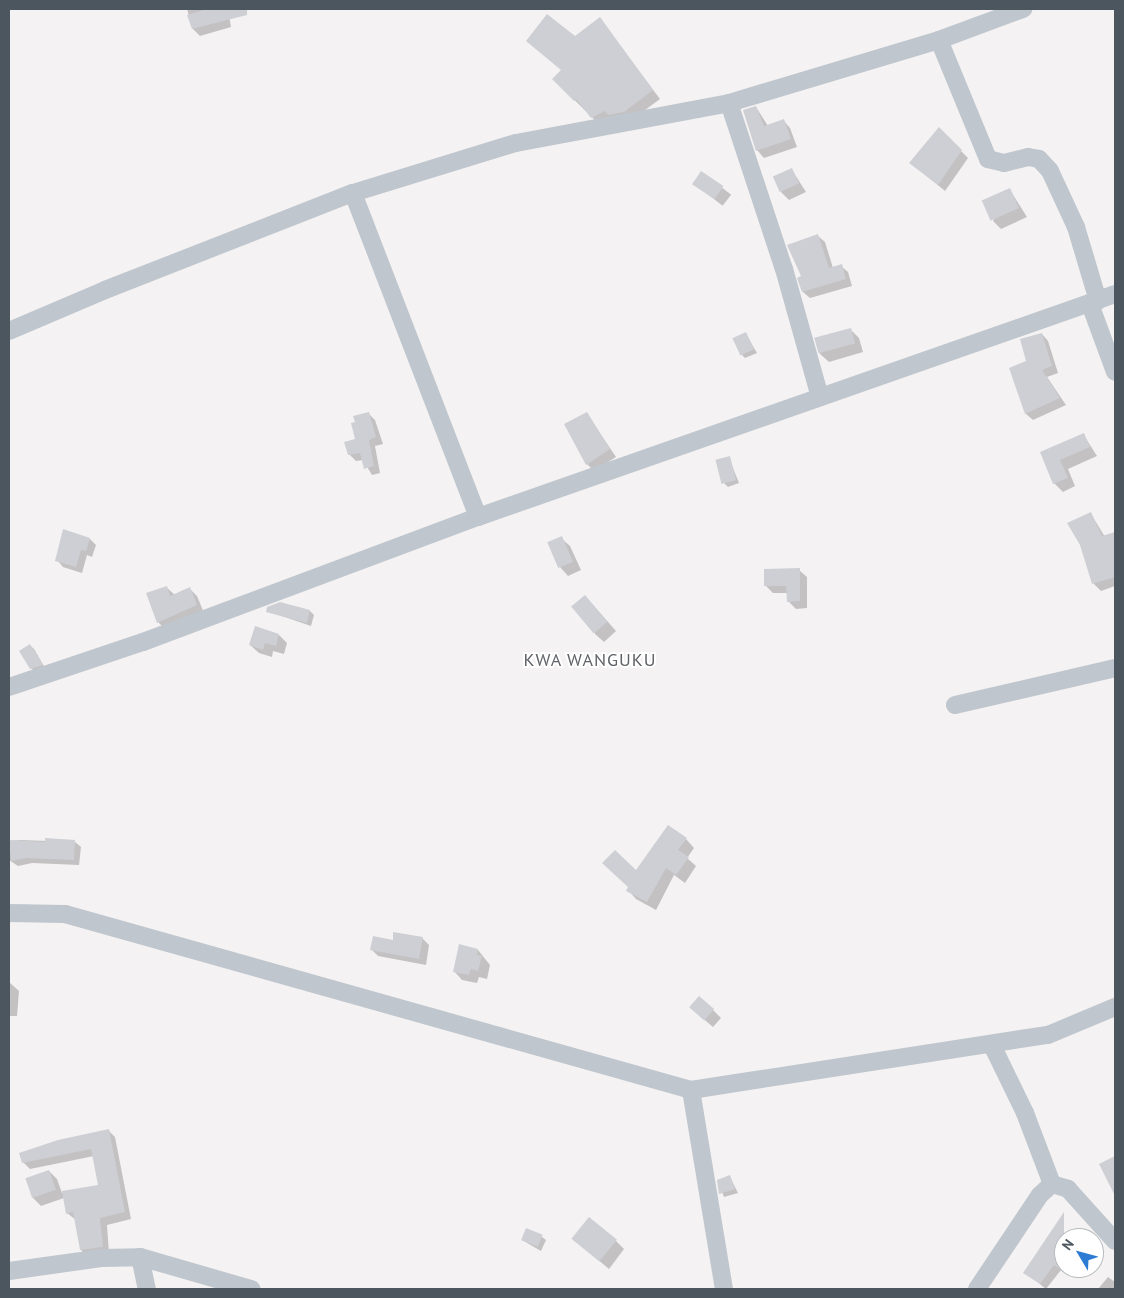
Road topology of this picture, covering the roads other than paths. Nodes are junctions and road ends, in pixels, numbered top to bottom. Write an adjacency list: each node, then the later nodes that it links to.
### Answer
1 (1023, 9): 2 (street)
2 (939, 40): 3 (street); 6 (street)
3 (729, 103): 4 (street); 9 (street)
4 (353, 193): 7 (street); 10 (street)
5 (1115, 294): 6 (street)
6 (1094, 303): 8 (street); 9 (street)
7 (9, 331)
8 (1115, 372)
9 (820, 397): 10 (street)
10 (478, 517): 12 (street)
11 (1115, 668): 13 (street)
12 (9, 687)
13 (955, 705)
14 (9, 913): 17 (street)
15 (1115, 1007): 16 (street)
16 (992, 1045): 17 (street); 18 (street)
17 (690, 1090): 24 (street)
18 (1052, 1184): 19 (street); 25 (street)
19 (1115, 1241)
20 (140, 1257): 21 (street); 22 (street); 23 (street)
21 (9, 1271)
22 (146, 1289)
23 (251, 1289)
24 (724, 1289)
25 (977, 1289)

